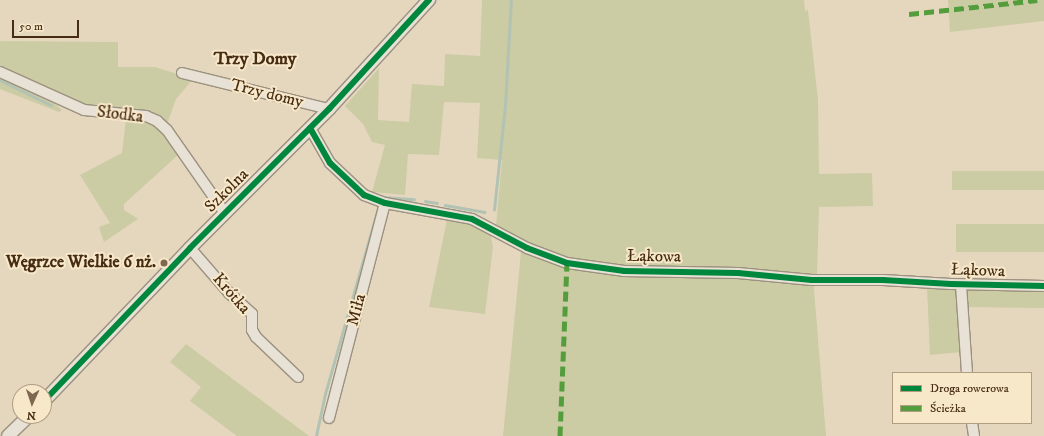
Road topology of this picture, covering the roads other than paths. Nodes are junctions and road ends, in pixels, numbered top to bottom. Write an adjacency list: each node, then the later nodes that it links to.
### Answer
1 (429, 0): 4 (street, Szkolna)
2 (0, 72): 7 (street, Słodka)
3 (182, 73): 4 (street, Trzy domy)
4 (329, 109): 5 (street, Szkolna)
5 (310, 128): 6 (street, Łąkowa); 7 (street, Szkolna)
6 (385, 203): 9 (street, Łąkowa); 14 (street, Miła)
7 (225, 213): 8 (street, Szkolna)
8 (190, 248): 12 (street, Krótka); 13 (street, Szkolna)
9 (961, 285): 10 (street, Łąkowa); 11 (street, Łąkowa)
10 (1044, 286)
11 (967, 372)
12 (298, 377)
13 (52, 393)
14 (329, 418)
15 (21, 424): 17 (street)
16 (972, 424): 18 (street)
17 (8, 436)
18 (974, 436)

